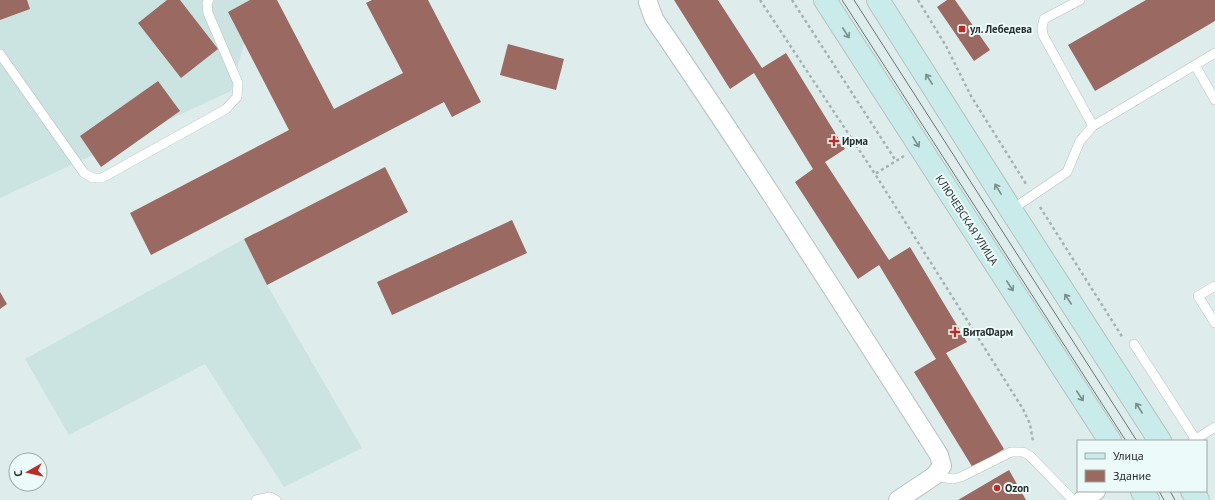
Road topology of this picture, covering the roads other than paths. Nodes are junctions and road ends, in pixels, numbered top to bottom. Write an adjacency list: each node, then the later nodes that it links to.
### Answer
1 (209, 0): 7 (lane)
2 (824, 0): 16 (main road, КЛЮЧЕВСКАЯ УЛИЦА, one-way to 16)
3 (878, 0): 11 (main road, one-way to 3)
4 (1080, 0): 10 (lane)
5 (644, 1): 19 (street)
6 (1215, 53): 8 (lane)
7 (0, 54)
8 (1195, 65): 9 (lane); 10 (lane)
9 (1215, 100)
10 (1093, 126): 11 (lane)
11 (1011, 210): 17 (main road, one-way to 11)
12 (1215, 286): 13 (lane)
13 (1215, 323)
14 (1130, 342): 18 (lane)
15 (1215, 428): 18 (lane)
16 (1109, 440)
17 (1159, 440)
18 (1195, 440)
19 (934, 476): 23 (street); 24 (lane)
20 (1094, 492): 25 (street)
21 (256, 500): 22 (lane)
22 (276, 500)
23 (898, 500)
24 (1073, 500)
25 (1082, 500)

